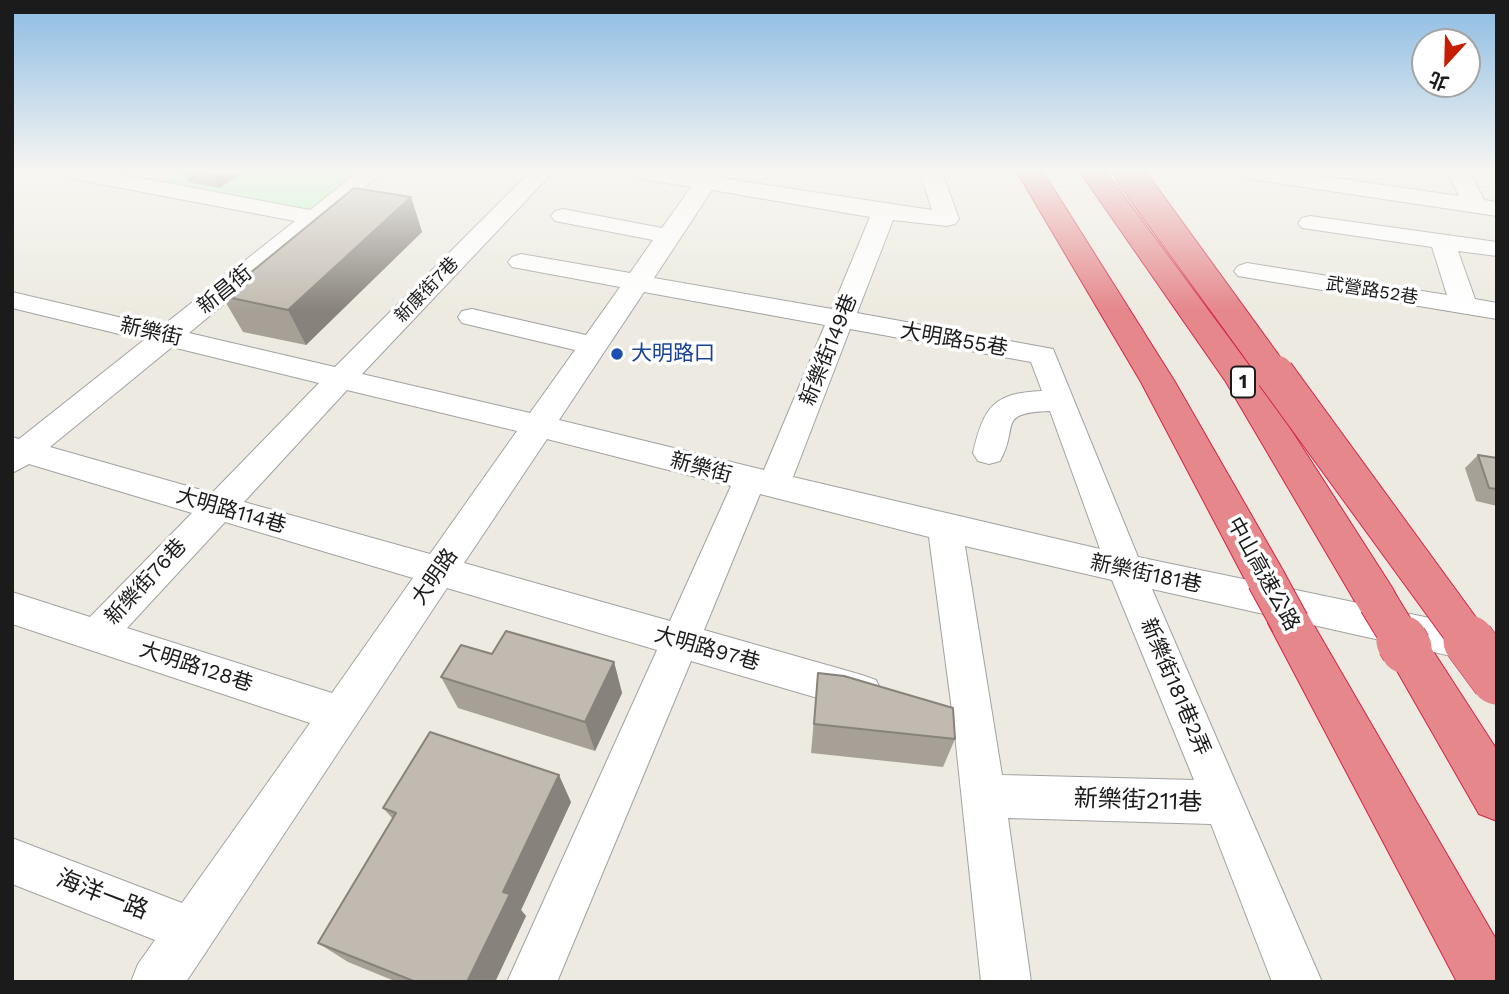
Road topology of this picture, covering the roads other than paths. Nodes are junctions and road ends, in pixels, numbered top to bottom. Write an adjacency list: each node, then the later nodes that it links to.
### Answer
1 (314, 218): 23 (street, 新昌街)
2 (497, 218): 25 (street, 新康街7巷)
3 (576, 218): 11 (street)
4 (681, 218): 11 (street, 大明路)
5 (881, 218): 22 (street, 新樂街149巷)
6 (1050, 218): 15 (highway)
7 (1057, 218): 15 (highway, 中山高速公路)
8 (1126, 218): 36 (highway, 1)
9 (1162, 218): 40 (highway, bridge)
10 (1310, 223): 12 (street)
11 (669, 236): 17 (street, 大明路)
12 (1442, 241): 13 (street); 19 (street)
13 (1497, 249)
14 (521, 262): 17 (street, 大明路55巷)
15 (1083, 264): 54 (highway, 中山高速公路, bridge)
16 (1247, 271): 19 (street, 武營路52巷)
17 (637, 282): 22 (street, 大明路55巷); 24 (street, 大明路)
18 (12, 300): 23 (street, 新樂街)
19 (1464, 306): 20 (street, 武營路52巷)
20 (1497, 312)
21 (472, 317): 24 (street)
22 (841, 320): 26 (street, 大明路55巷); 30 (street, 新樂街149巷)
23 (167, 336): 25 (street, 新樂街); 28 (street, 新昌街)
24 (593, 346): 27 (street, 大明路)
25 (341, 377): 27 (street, 新樂街); 31 (street, 新樂街76巷)
26 (1060, 401): 29 (street); 33 (street, 大明路55巷)
27 (540, 426): 30 (street, 新樂街); 34 (street, 大明路)
28 (16, 453): 31 (street, 大明路114巷)
29 (989, 453)
30 (761, 484): 32 (street, 新樂街); 38 (street, 新樂街149巷)
31 (218, 506): 34 (street, 大明路114巷); 37 (street, 新樂街76巷)
32 (945, 528): 33 (street, 新樂街181巷); 44 (street)
33 (1126, 571): 36 (street, 新樂街181巷); 47 (street, 新樂街181巷2弄)
34 (438, 572): 38 (street, 大明路97巷); 42 (street, 大明路)
35 (12, 608): 37 (street, 大明路128巷)
36 (1362, 608): 39 (street, 新樂街181巷); 46 (highway, 1, bridge)
37 (97, 635): 42 (street, 大明路128巷)
38 (679, 641): 41 (street, 大明路97巷); 51 (street, 新樂街149巷)
39 (1497, 649)
40 (1497, 679)
41 (895, 702)
42 (340, 714): 49 (street, 大明路)
43 (935, 714): 44 (street)
44 (975, 725): 45 (street)
45 (984, 796): 47 (street, 新樂街211巷); 52 (street)
46 (1497, 796)
47 (1225, 803): 53 (street, 新樂街211巷)
48 (12, 861): 49 (street, 海洋一路)
49 (191, 930): 50 (street, 大明路)
50 (156, 982)
51 (532, 982)
52 (1006, 982)
53 (1297, 982)
54 (1488, 982)

